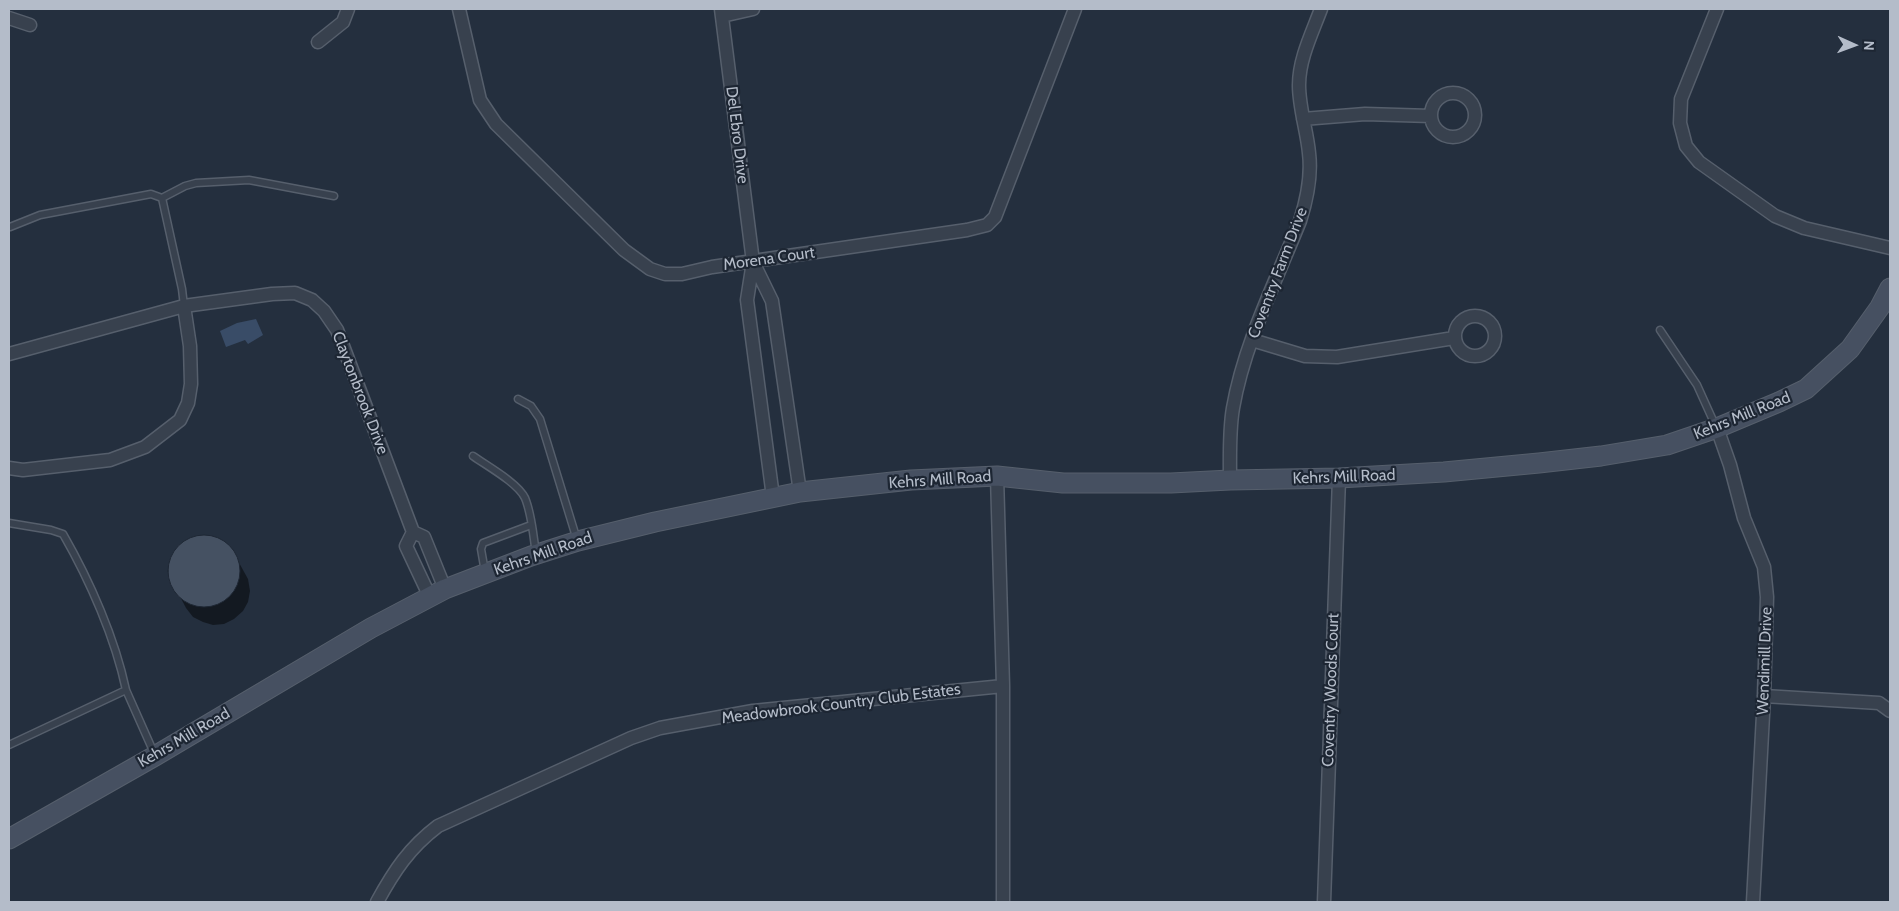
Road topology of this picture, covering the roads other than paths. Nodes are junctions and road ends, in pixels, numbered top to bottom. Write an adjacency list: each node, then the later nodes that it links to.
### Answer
1 (348, 9): 10 (street)
2 (459, 9): 17 (street, Morena Court)
3 (753, 9): 7 (street)
4 (1075, 9): 17 (street, Morena Court)
5 (1321, 9): 12 (street, Coventry Farm Drive)
6 (1717, 9): 16 (street)
7 (722, 12): 17 (street, Del Ebro Drive)
8 (9, 18): 9 (street)
9 (30, 25)
10 (318, 42)
11 (1431, 116): 12 (street)
12 (1303, 119): 22 (street, Coventry Farm Drive)
13 (334, 196): 14 (lane)
14 (162, 198): 15 (lane); 19 (lane)
15 (10, 226)
16 (1890, 248)
17 (753, 262): 31 (street, Del Ebro Drive); 32 (street, Del Ebro Drive)
18 (1890, 288): 25 (main road, Kehrs Mill Road)
19 (184, 306): 23 (street, Claytonbrook Drive); 27 (street); 35 (street, Claytonbrook Drive)
20 (1660, 330): 25 (lane)
21 (1454, 338): 22 (street)
22 (1252, 340): 30 (street, Coventry Farm Drive)
23 (9, 354)
24 (518, 399): 36 (lane)
25 (1717, 428): 29 (main road, Kehrs Mill Road); 42 (street, Wendimill Drive)
26 (473, 456): 34 (lane)
27 (9, 468)
28 (997, 476): 30 (main road, Kehrs Mill Road); 31 (main road, Kehrs Mill Road); 40 (street)
29 (1339, 478): 30 (main road, Kehrs Mill Road); 49 (street, Coventry Woods Court)
30 (1230, 480)
31 (800, 492): 32 (main road, Kehrs Mill Road)
32 (773, 497): 36 (main road, Kehrs Mill Road)
33 (9, 523): 41 (lane)
34 (531, 525): 37 (lane); 38 (lane)
35 (413, 532): 39 (street, Claytonbrook Drive); 39 (street, Claytonbrook Drive)
36 (578, 541): 37 (main road, Kehrs Mill Road)
37 (536, 555): 38 (main road, Kehrs Mill Road)
38 (486, 574): 39 (main road, Kehrs Mill Road)
39 (438, 593): 45 (main road, Kehrs Mill Road)
40 (1004, 686): 47 (street, Meadowbrook Country Club Estates); 48 (street)
41 (126, 690): 44 (lane); 45 (lane)
42 (1764, 696): 43 (street); 50 (street, Wendimill Drive)
43 (1890, 711)
44 (9, 745)
45 (155, 756): 46 (main road, Kehrs Mill Road)
46 (9, 839)
47 (376, 902)
48 (1003, 902)
49 (1324, 902)
50 (1753, 902)

